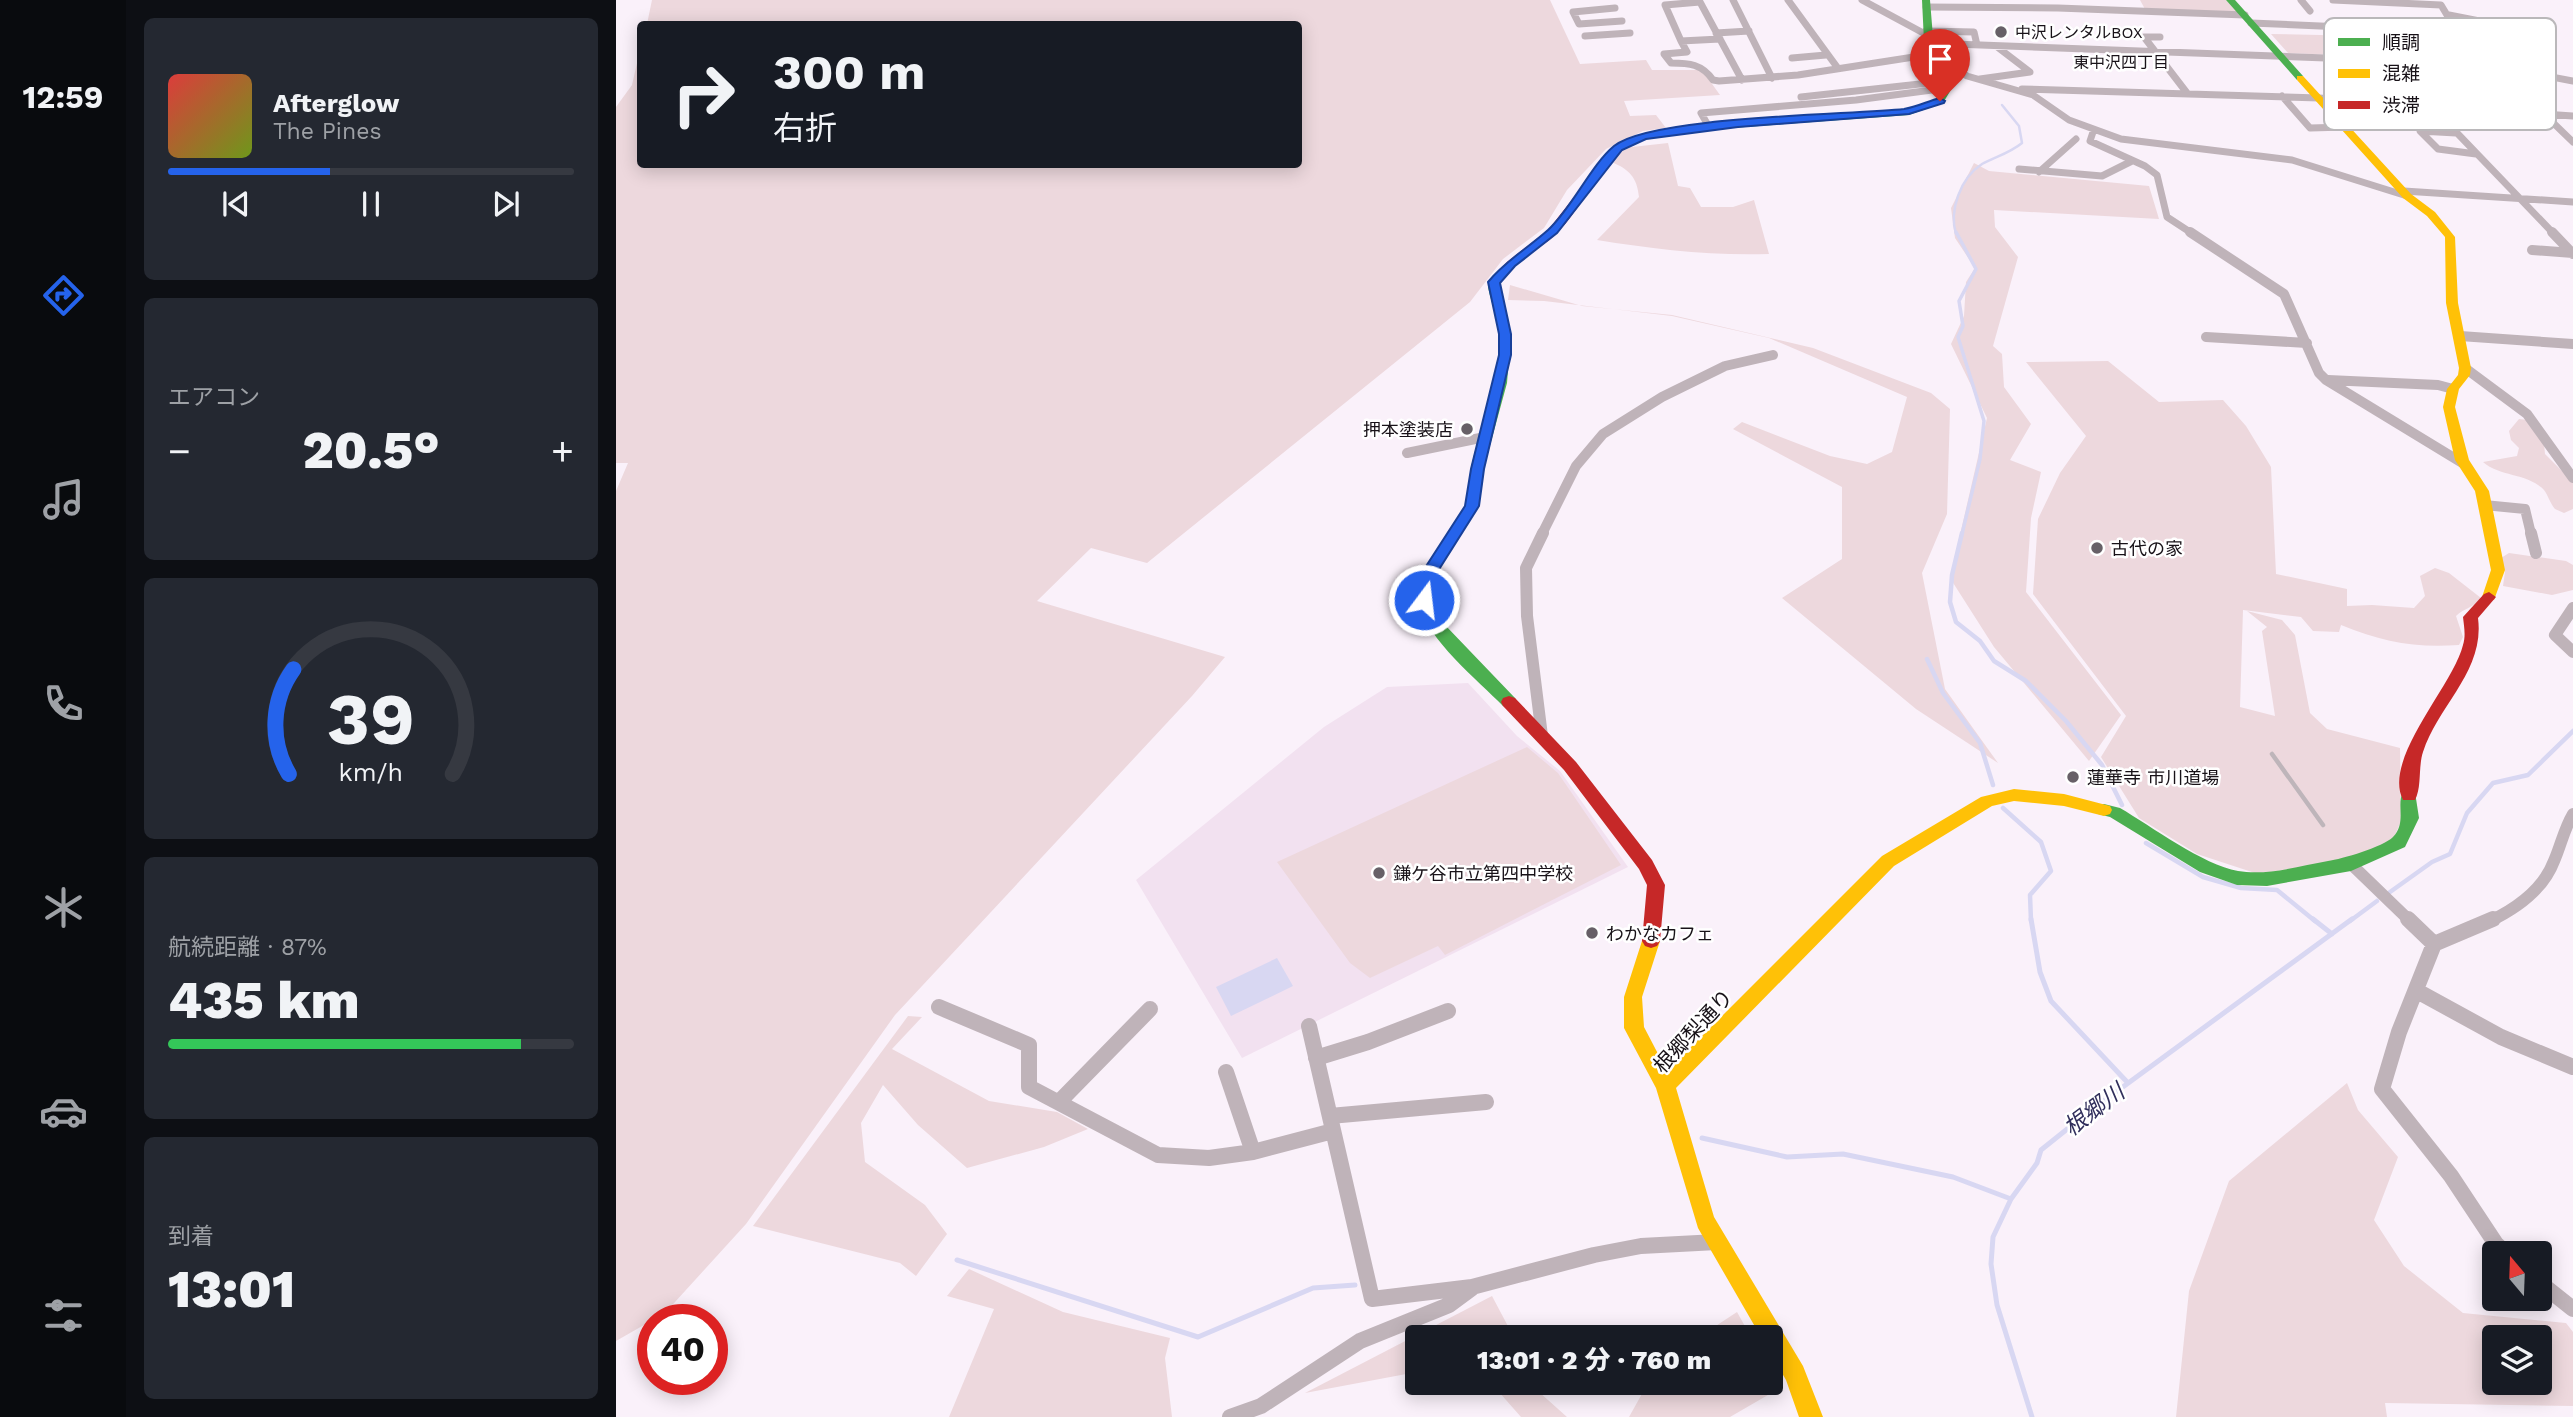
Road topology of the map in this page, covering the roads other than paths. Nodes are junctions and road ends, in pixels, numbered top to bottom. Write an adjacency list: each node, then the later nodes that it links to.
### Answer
1 (1611, 0): 13 (street)
2 (1733, 0): 21 (street)
3 (1788, 0): 30 (street)
4 (1861, 0): 25 (street)
5 (2230, 0): 18 (street)
6 (2301, 0): 14 (street)
7 (2333, 0): 10 (street)
8 (1699, 1): 9 (street); 23 (street)
9 (1668, 2): 26 (street)
10 (2401, 2): 15 (street)
11 (1926, 4): 12 (street); 25 (street)
12 (2020, 4): 18 (street)
13 (1615, 8): 19 (street); 19 (street)
14 (2310, 11)
15 (2449, 15): 16 (street); 17 (street)
16 (2451, 18)
17 (2464, 18)
18 (2248, 19): 20 (street); 31 (street)
19 (1622, 21): 22 (street)
20 (2324, 24)
21 (1749, 31): 23 (street); 35 (street)
22 (1586, 36)
23 (1718, 36): 26 (street); 37 (street)
24 (2160, 37): 29 (street)
25 (1927, 40): 27 (street); 27 (street); 34 (street); 36 (street); 38 (street)
26 (1681, 41): 37 (street)
27 (1977, 45): 28 (street)
28 (1996, 46): 29 (street); 36 (street)
29 (2156, 51): 31 (street); 40 (street)
30 (1826, 55): 33 (street); 34 (street)
31 (2280, 55): 32 (street); 42 (street)
32 (2324, 57)
33 (1791, 58)
34 (1837, 67): 35 (street)
35 (1772, 78): 37 (street)
36 (1976, 79): 39 (street)
37 (1742, 80)
38 (1945, 85): 44 (street); 72 (street)
39 (2012, 89): 40 (street); 48 (street)
40 (2187, 93): 41 (street)
41 (2282, 96): 42 (street); 47 (street)
42 (2319, 97): 43 (street); 45 (street)
43 (2324, 97)
44 (1793, 98)
45 (2324, 103)
46 (2556, 126): 54 (street)
47 (2324, 128)
48 (2094, 130): 53 (street); 59 (street)
49 (2349, 130): 59 (street)
50 (2456, 132): 55 (street); 55 (street)
51 (2061, 137): 52 (street)
52 (2076, 139): 53 (street); 58 (street)
53 (2090, 141): 56 (street)
54 (2573, 142)
55 (2476, 154): 60 (street)
56 (2132, 161): 58 (street); 66 (street)
57 (2019, 169): 58 (street)
58 (2039, 172)
59 (2405, 194): 60 (street); 64 (street)
60 (2519, 199): 61 (street); 63 (street)
61 (2573, 202)
62 (2532, 250): 63 (street)
63 (2573, 254)
64 (2460, 336): 67 (street); 69 (street)
65 (2206, 337): 66 (street)
66 (2306, 343): 70 (street)
67 (2573, 344)
68 (1773, 355): 80 (street)
69 (2465, 368): 71 (street); 75 (street)
70 (2326, 380): 71 (street); 74 (street)
71 (2453, 389): 74 (street, 根郷梨通り)
72 (1485, 437): 73 (street); 80 (street)
73 (1406, 453)
74 (2464, 464): 76 (street, 根郷梨通り)
75 (2573, 478)
76 (2484, 505): 77 (street); 82 (street, 根郷梨通り)
77 (2536, 553)
78 (2573, 608): 79 (street)
79 (2573, 652)
80 (1542, 736): 92 (street)
81 (2573, 814): 83 (street)
82 (2351, 864): 83 (street); 92 (street, 根郷梨通り)
83 (2434, 944): 84 (street)
84 (2417, 991): 90 (street); 97 (street)
85 (939, 1007): 93 (street)
86 (1150, 1009): 93 (street)
87 (1448, 1011): 89 (street)
88 (1308, 1026): 89 (street)
89 (1316, 1058): 95 (street)
90 (2573, 1067)
91 (1226, 1072): 96 (street)
92 (1665, 1086): 98 (street, 根郷梨通り)
93 (1059, 1102): 96 (street)
94 (1486, 1102): 95 (street)
95 (1332, 1123): 96 (street); 99 (street)
96 (1253, 1152)
97 (2495, 1241)
98 (1717, 1242): 99 (street); 103 (street, 根郷梨通り)
99 (1472, 1287): 102 (street)
100 (2552, 1292): 101 (street)
101 (2573, 1309)
102 (1230, 1417)
103 (1811, 1417)

